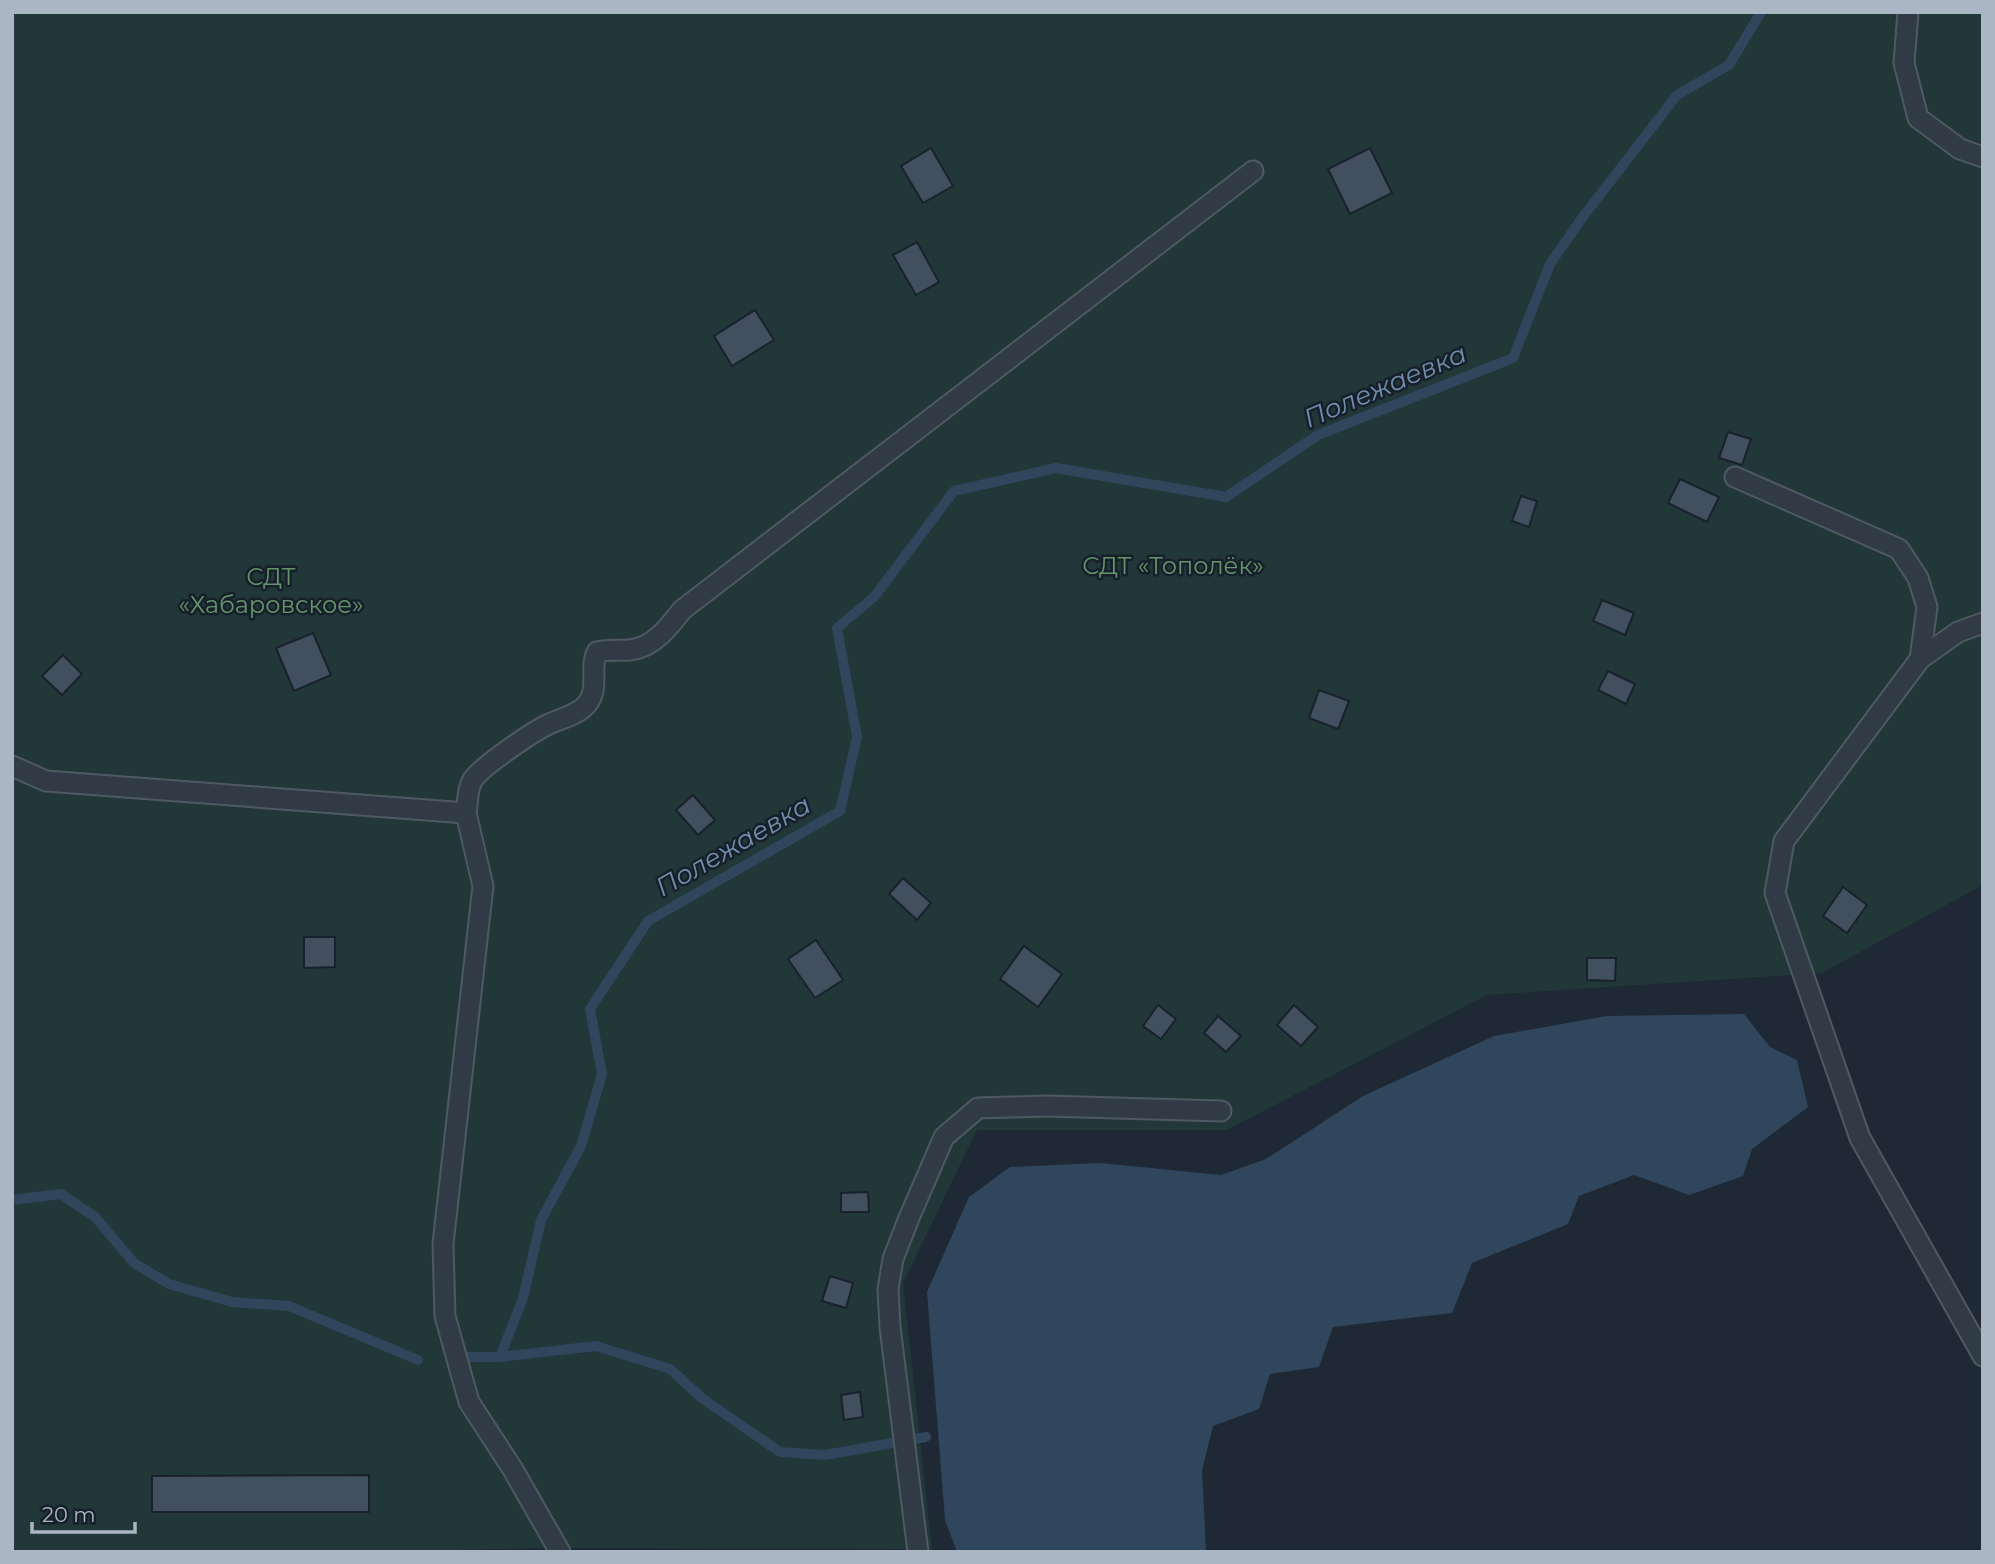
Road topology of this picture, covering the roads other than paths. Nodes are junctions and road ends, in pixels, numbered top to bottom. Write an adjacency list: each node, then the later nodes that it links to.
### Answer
1 (1908, 12): 2 (lane)
2 (1983, 157)
3 (1253, 171): 8 (lane)
4 (1735, 477): 6 (lane)
5 (1983, 623): 6 (lane)
6 (1920, 659): 10 (lane)
7 (12, 766): 8 (lane)
8 (467, 813): 11 (lane)
9 (1221, 1111): 12 (lane)
10 (1983, 1356)
11 (560, 1552)
12 (918, 1552)

